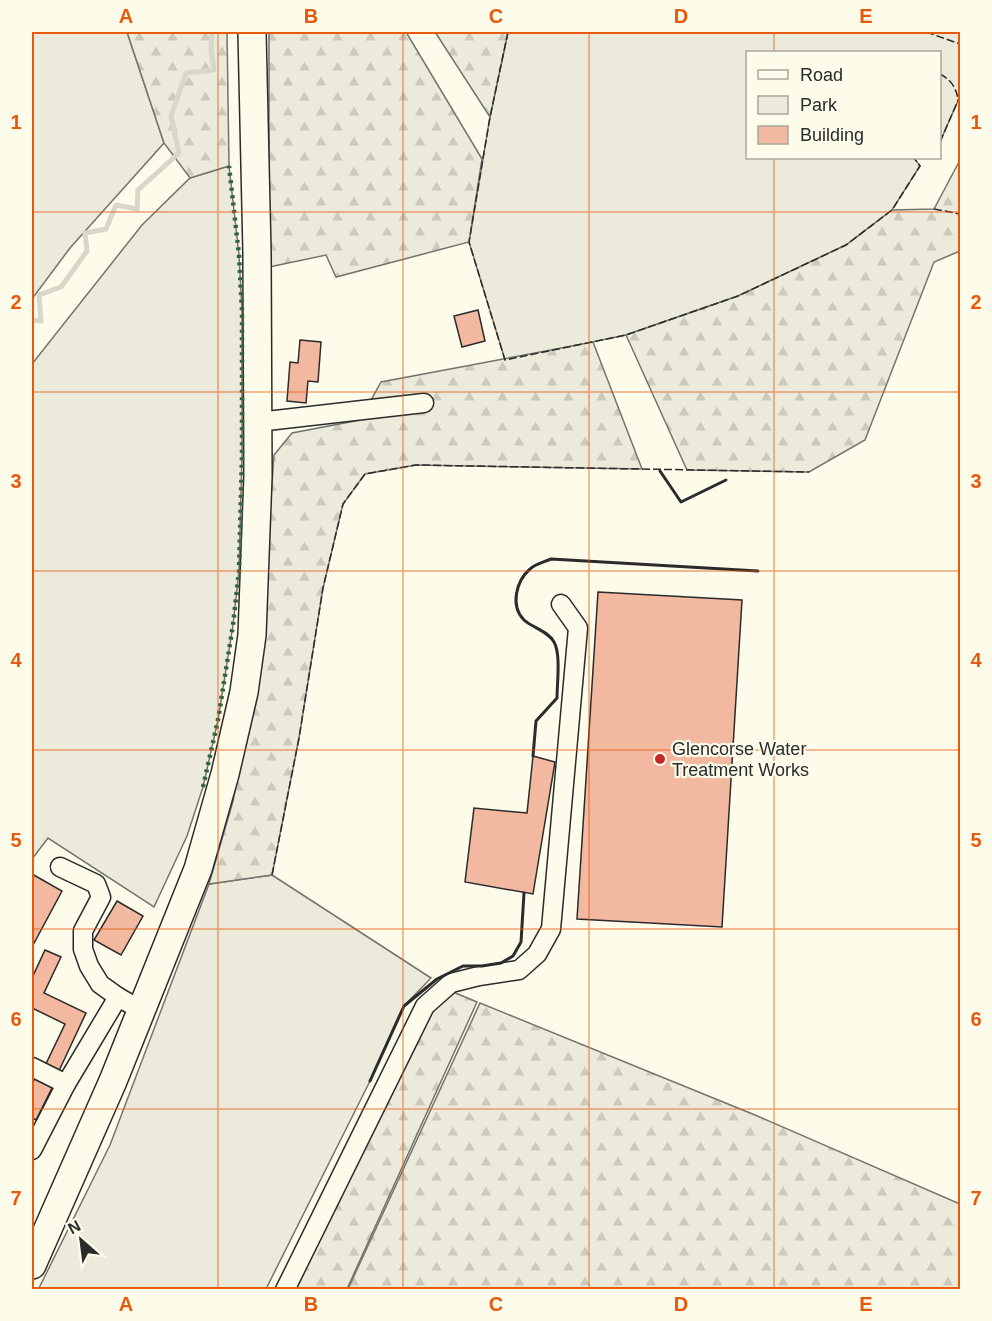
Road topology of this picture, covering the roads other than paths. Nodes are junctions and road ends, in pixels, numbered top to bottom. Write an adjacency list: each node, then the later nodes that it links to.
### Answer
1 (252, 32): 3 (highway)
2 (423, 403): 3 (lane)
3 (258, 422): 6 (highway)
4 (561, 604): 11 (lane)
5 (60, 867): 6 (lane)
6 (129, 1003): 8 (lane); 10 (highway)
7 (32, 1067): 8 (lane)
8 (66, 1084): 9 (lane)
9 (32, 1150)
10 (32, 1265)
11 (285, 1290)

